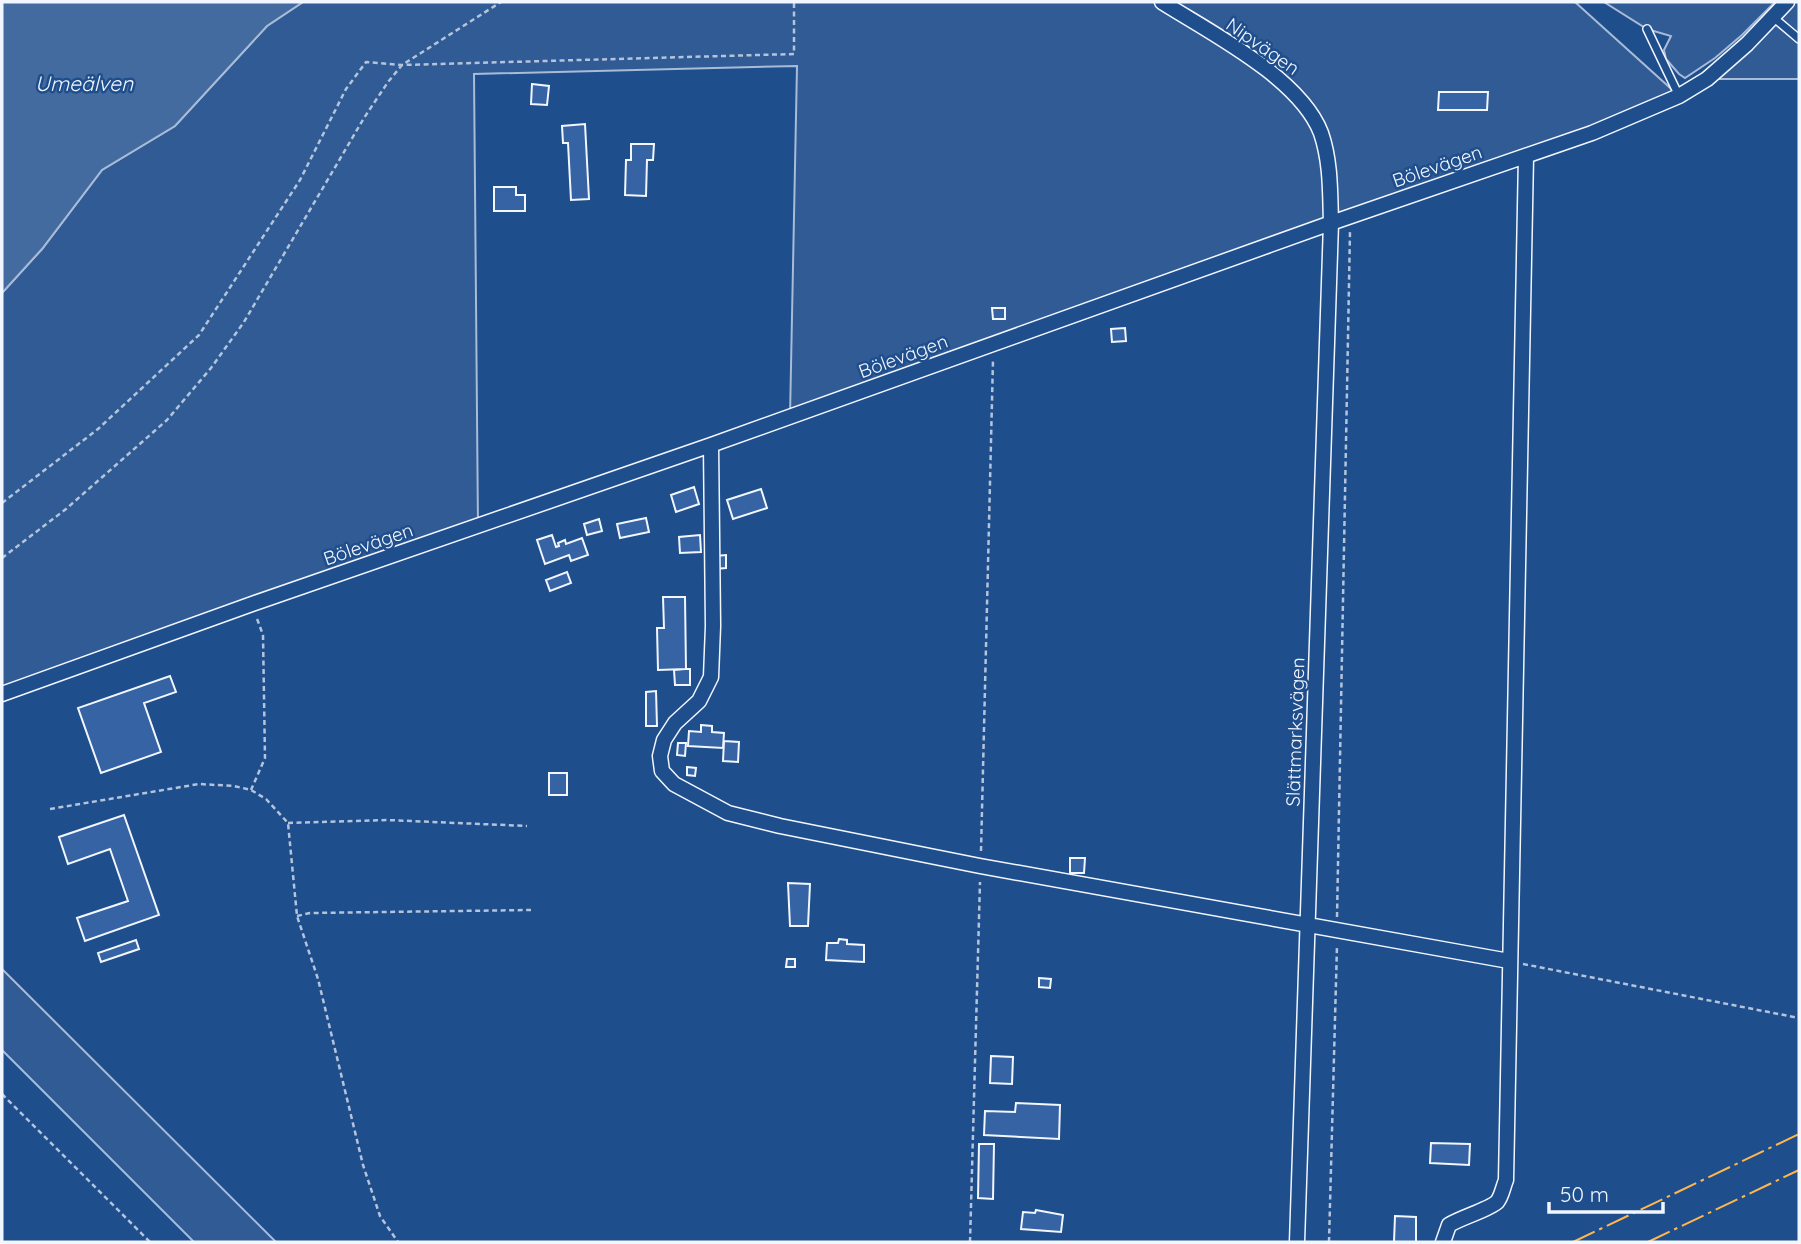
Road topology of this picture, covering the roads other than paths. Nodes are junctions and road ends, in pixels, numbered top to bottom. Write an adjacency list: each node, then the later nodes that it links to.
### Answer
1 (1162, 2): 8 (street, Nipvägen)
2 (1787, 2): 3 (street, Bölevägen)
3 (1773, 17): 5 (lane); 6 (street, Bölevägen)
4 (1647, 29): 6 (lane)
5 (1799, 39)
6 (1679, 96): 7 (street, Bölevägen)
7 (1526, 156): 8 (street, Bölevägen); 12 (street)
8 (1331, 223): 9 (street, Bölevägen); 11 (street, Slättmarksvägen)
9 (711, 445): 10 (street, Bölevägen); 11 (street)
10 (2, 694)
11 (1309, 925): 12 (street); 13 (street, Slättmarksvägen)
12 (1509, 961): 14 (street)
13 (1297, 1242)
14 (1443, 1242)

